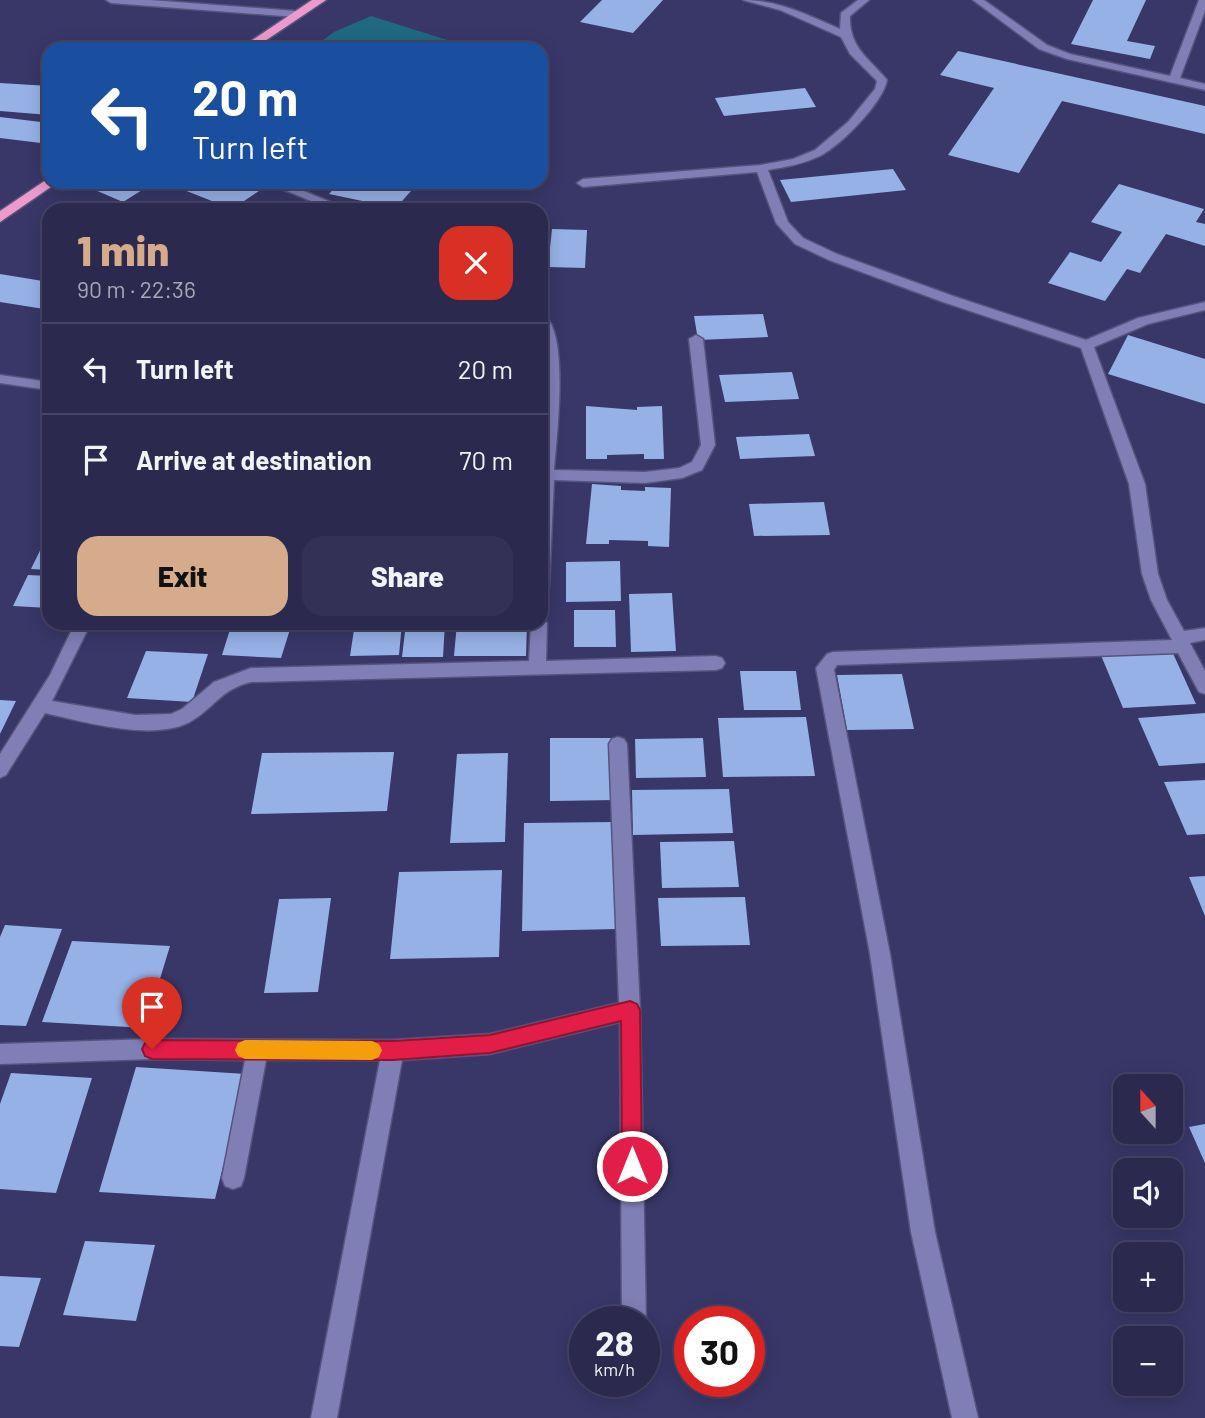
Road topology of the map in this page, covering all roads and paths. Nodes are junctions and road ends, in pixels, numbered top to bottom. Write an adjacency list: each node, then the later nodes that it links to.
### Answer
1 (111, 0): 7 (street)
2 (320, 0): 7 (highway)
3 (748, 0): 8 (street)
4 (864, 0): 8 (street)
5 (978, 0): 10 (street)
6 (1204, 0): 10 (street)
7 (296, 14): 9 (highway)
8 (843, 34): 12 (street)
9 (255, 42)
10 (1174, 80): 11 (street)
11 (1205, 87)
12 (761, 168): 13 (street); 21 (street)
13 (583, 183)
14 (42, 188): 17 (highway)
15 (289, 189): 16 (street)
16 (326, 203)
17 (0, 218)
18 (1205, 306): 21 (street)
19 (548, 329): 24 (street)
20 (696, 339): 25 (street)
21 (1087, 345): 29 (street)
22 (0, 379): 23 (street)
23 (42, 385)
24 (548, 395)
25 (548, 475)
26 (80, 630): 33 (street)
27 (539, 630): 31 (street)
28 (1205, 634): 29 (street)
29 (1181, 642): 32 (street); 43 (street)
30 (716, 663): 31 (street)
31 (537, 668): 33 (street)
32 (1205, 687)
33 (41, 705): 35 (street)
34 (618, 744): 36 (street)
35 (0, 769)
36 (630, 1010): 38 (street); 41 (street)
37 (257, 1050): 38 (street); 39 (street); 40 (street)
38 (393, 1050): 42 (street)
39 (0, 1054)
40 (233, 1178)
41 (634, 1306)
42 (324, 1418)
43 (965, 1418)

